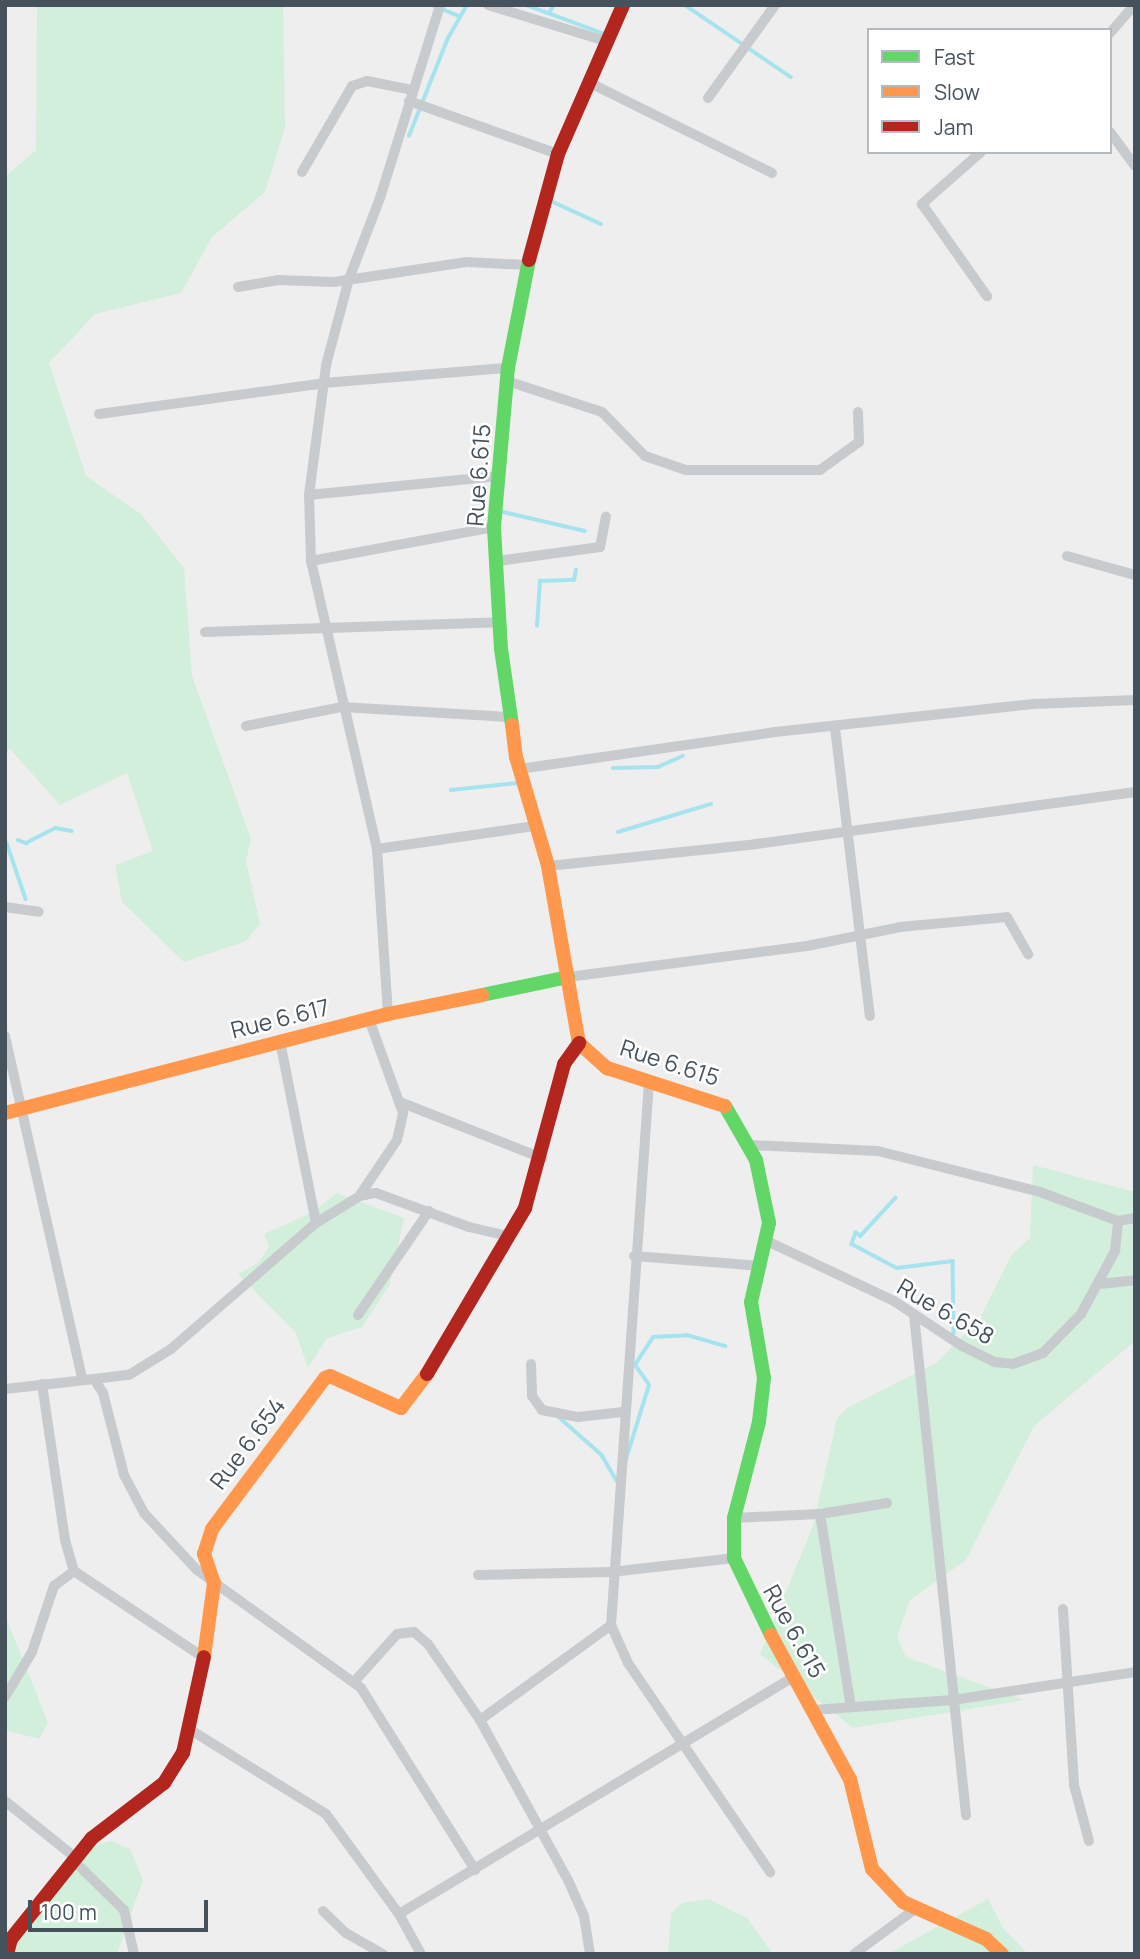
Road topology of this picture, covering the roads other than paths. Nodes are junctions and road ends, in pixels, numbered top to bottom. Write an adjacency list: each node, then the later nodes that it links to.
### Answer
1 (440, 5): 9 (street)
2 (488, 5): 7 (street)
3 (623, 5): 7 (street, Rue 6.615)
4 (775, 5): 10 (street)
5 (1134, 5): 6 (street)
6 (1112, 31)
7 (606, 41): 8 (street, Rue 6.615)
8 (590, 83): 13 (street, Rue 6.615); 17 (street)
9 (413, 90): 11 (street); 16 (street)
10 (708, 98)
11 (409, 101): 13 (street); 19 (street)
12 (1112, 135): 15 (street)
13 (558, 154): 18 (street, Rue 6.615)
14 (979, 154): 21 (street)
15 (1135, 166)
16 (302, 172)
17 (772, 173)
18 (527, 265): 19 (street); 22 (street, Rue 6.615)
19 (349, 279): 20 (street); 23 (street)
20 (237, 287)
21 (987, 296)
22 (507, 374): 23 (street); 24 (street); 26 (street, Rue 6.615)
23 (324, 383): 25 (street); 27 (street)
24 (858, 412)
25 (99, 414)
26 (499, 476): 27 (street); 29 (street, Rue 6.615)
27 (310, 495): 31 (street)
28 (606, 517): 32 (street)
29 (494, 527): 31 (street); 32 (street, Rue 6.615)
30 (1067, 556): 33 (street)
31 (311, 561): 35 (street)
32 (498, 561): 34 (street, Rue 6.615)
33 (1135, 575)
34 (501, 622): 35 (street); 39 (street, Rue 6.615)
35 (324, 626): 36 (street); 38 (street)
36 (205, 632)
37 (1135, 700): 41 (street)
38 (342, 707): 39 (street); 40 (street); 46 (street)
39 (509, 717): 42 (street, Rue 6.615)
40 (246, 726)
41 (835, 728): 42 (street); 45 (street)
42 (519, 769): 44 (street, Rue 6.615)
43 (1135, 792): 45 (street)
44 (535, 826): 46 (street); 47 (street, Rue 6.615)
45 (848, 831): 47 (street); 50 (street)
46 (377, 849): 53 (street)
47 (548, 866): 52 (street, Rue 6.615)
48 (5, 907): 49 (street)
49 (38, 912)
50 (861, 934): 51 (street); 52 (street); 54 (street)
51 (1028, 954)
52 (568, 977): 53 (street, Rue 6.617); 58 (street, Rue 6.615)
53 (388, 1014): 55 (street, Rue 6.617)
54 (870, 1016)
55 (369, 1019): 57 (street, Rue 6.617); 60 (street)
56 (5, 1036): 61 (street)
57 (280, 1042): 61 (street, Rue 6.617); 69 (street)
58 (579, 1043): 59 (street, Rue 6.615); 64 (street, Rue 6.654)
59 (649, 1082): 63 (street, Rue 6.615); 72 (street)
60 (400, 1102): 64 (street); 65 (street)
61 (25, 1107): 62 (street, Rue 6.617); 79 (street)
62 (5, 1113)
63 (750, 1145): 68 (street); 71 (street, Rue 6.615)
64 (542, 1158): 70 (street, Rue 6.654)
65 (360, 1196): 66 (street); 69 (street)
66 (429, 1211): 70 (street); 76 (street)
67 (1135, 1218): 68 (street)
68 (1118, 1221): 75 (street, Rue 6.658)
69 (316, 1223): 80 (street)
70 (509, 1236): 91 (street, Rue 6.654)
71 (767, 1241): 73 (street, Rue 6.615); 77 (street, Rue 6.658)
72 (634, 1256): 73 (street); 83 (street)
73 (762, 1266): 86 (street, Rue 6.615)
74 (1135, 1280): 75 (street)
75 (1099, 1284): 77 (street, Rue 6.658)
76 (358, 1315)
77 (914, 1315): 100 (street)
78 (531, 1364): 83 (street)
79 (82, 1378): 80 (street); 81 (street)
80 (94, 1379): 91 (street)
81 (42, 1384): 82 (street); 88 (street)
82 (5, 1389)
83 (623, 1412): 89 (street)
84 (887, 1503): 85 (street)
85 (820, 1514): 86 (street); 101 (street)
86 (734, 1518): 87 (street, Rue 6.615)
87 (734, 1558): 89 (street); 96 (street, Rue 6.615)
88 (74, 1571): 94 (street); 99 (street)
89 (611, 1572): 90 (street); 93 (street)
90 (478, 1576)
91 (214, 1583): 94 (street, Rue 6.654); 97 (street)
92 (1063, 1609): 98 (street)
93 (611, 1625): 103 (street); 105 (street)
94 (202, 1657): 104 (street, Rue 6.654)
95 (1135, 1672): 98 (street)
96 (793, 1677): 102 (street, Rue 6.615); 105 (street)
97 (354, 1682): 103 (street); 111 (street)
98 (1067, 1684): 100 (street); 109 (street)
99 (5, 1697)
100 (953, 1700): 101 (street); 107 (street)
101 (851, 1707): 102 (street)
102 (813, 1710): 113 (street, Rue 6.615)
103 (481, 1720): 108 (street)
104 (188, 1729): 110 (street, Rue 6.654); 115 (street)
105 (683, 1744): 108 (street); 112 (street)
106 (5, 1801): 110 (street)
107 (966, 1815)
108 (541, 1829): 111 (street); 120 (street)
109 (1088, 1841)
110 (75, 1860): 116 (street, Rue 6.654); 117 (street)
111 (475, 1871): 115 (street)
112 (770, 1872)
113 (915, 1909): 121 (street); 122 (street, Rue 6.615)
114 (323, 1911): 118 (street)
115 (399, 1914): 119 (street)
116 (7, 1954)
117 (134, 1954)
118 (383, 1954)
119 (421, 1954)
120 (590, 1954)
121 (854, 1954)
122 (1002, 1954)

